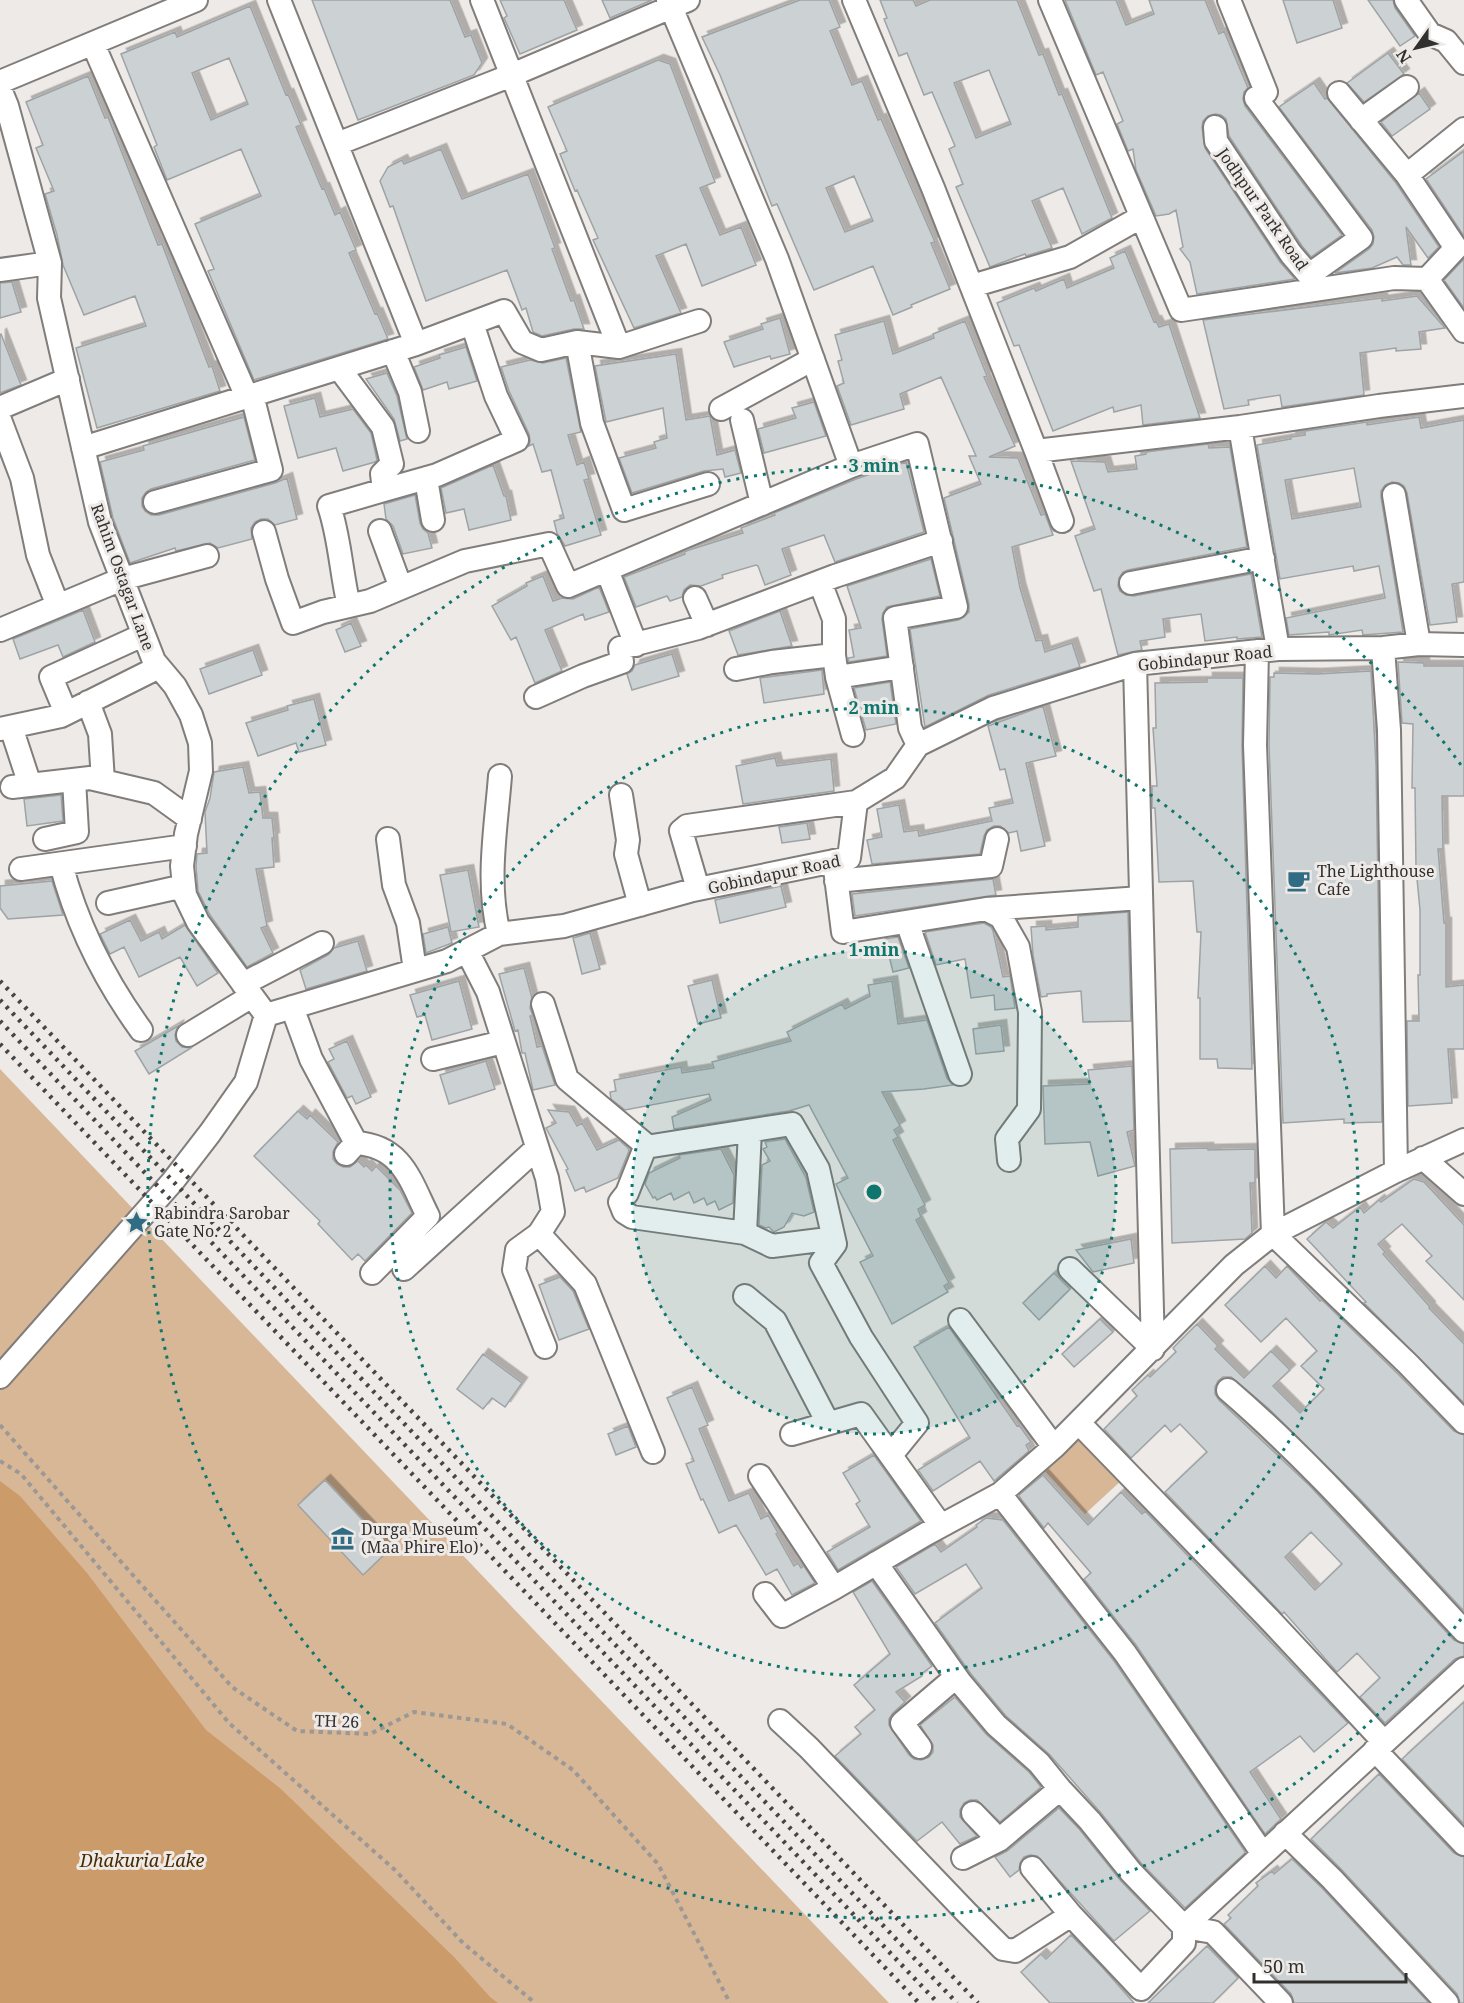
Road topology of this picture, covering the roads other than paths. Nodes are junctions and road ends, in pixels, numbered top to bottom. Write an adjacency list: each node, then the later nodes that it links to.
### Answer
1 (196, 0): 9 (street)
2 (279, 0): 19 (street)
3 (482, 0): 11 (street)
4 (854, 0): 26 (street)
5 (1050, 0): 21 (street)
6 (1229, 0): 25 (street)
7 (1406, 0): 10 (street)
8 (676, 2): 11 (street); 34 (street)
9 (93, 44): 12 (street); 37 (street)
10 (1464, 63)
11 (512, 75): 19 (street); 32 (street)
12 (0, 82)
13 (1407, 87): 16 (street)
14 (0, 89): 22 (street, Rahim Ostagar Lane)
15 (1339, 93): 16 (street)
16 (1362, 120): 20 (street)
17 (1215, 127): 25 (street, Jodhpur Park Road)
18 (1462, 134): 20 (street)
19 (337, 144): 31 (street)
20 (1407, 175): 24 (street)
21 (1141, 217): 25 (street); 26 (street)
22 (50, 263): 23 (street); 36 (street, Rahim Ostagar Lane)
23 (0, 270)
24 (1427, 279): 25 (street); 29 (street)
25 (1313, 282)
26 (972, 286): 46 (street)
27 (699, 321): 32 (street)
28 (472, 322): 30 (street); 31 (street); 48 (street)
29 (1464, 331)
30 (577, 342): 32 (street); 49 (street)
31 (416, 344): 33 (street)
32 (619, 347)
33 (393, 351): 35 (street); 44 (street)
34 (813, 359): 40 (street); 47 (street)
35 (339, 368): 37 (street); 50 (street)
36 (68, 379): 39 (street); 45 (street, Rahim Ostagar Lane)
37 (249, 396): 45 (street); 52 (street)
38 (1464, 396): 43 (street)
39 (0, 408)
40 (721, 409)
41 (0, 420): 67 (street)
42 (742, 420): 53 (street)
43 (1240, 427): 46 (street); 60 (street)
44 (418, 431)
45 (83, 448): 62 (street, Rahim Ostagar Lane)
46 (1036, 450): 55 (street)
47 (851, 466): 53 (street); 58 (street)
48 (426, 479): 50 (street); 54 (street)
49 (708, 484)
50 (384, 490): 68 (street)
51 (1394, 495): 72 (street)
52 (155, 501)
53 (762, 504): 61 (street)
54 (433, 520)
55 (1062, 522)
56 (381, 531): 65 (street)
57 (264, 532): 68 (street)
58 (941, 541): 63 (street); 80 (street)
59 (207, 556): 62 (street)
60 (1263, 558): 64 (street); 76 (street)
61 (607, 570): 65 (street); 73 (street)
62 (122, 579): 67 (street); 71 (street, Rahim Ostagar Lane)
63 (820, 582): 69 (street); 78 (street)
64 (1131, 583)
65 (401, 588): 68 (street)
66 (695, 598): 69 (street)
67 (58, 606): 70 (street)
68 (349, 606)
69 (707, 625): 73 (street)
70 (0, 630)
71 (143, 634): 79 (street, Rahim Ostagar Lane); 84 (street)
72 (1419, 644): 74 (street, Gobindapur Road); 75 (street, Gobindapur Road)
73 (636, 645): 82 (street)
74 (1464, 645)
75 (1383, 648): 76 (street, Gobindapur Road); 127 (street)
76 (1267, 650): 77 (street, Gobindapur Road); 131 (street)
77 (1136, 664): 87 (street, Gobindapur Road); 103 (street)
78 (835, 666): 80 (street); 81 (street); 86 (street)
79 (159, 667): 83 (street); 93 (street, Rahim Ostagar Lane)
80 (902, 667): 87 (street)
81 (736, 669)
82 (536, 697)
83 (88, 702): 84 (street); 90 (street)
84 (66, 713): 85 (street)
85 (5, 728): 89 (street)
86 (853, 735)
87 (918, 746): 92 (street, Gobindapur Road)
88 (500, 776): 108 (street)
89 (74, 780): 90 (street); 94 (street)
90 (103, 781): 93 (street)
91 (621, 795): 105 (street)
92 (856, 802): 100 (street, Gobindapur Road); 102 (street)
93 (190, 819): 97 (street, Rahim Ostagar Lane)
94 (45, 839)
95 (388, 839): 111 (street)
96 (998, 839): 100 (street)
97 (185, 846): 98 (street); 101 (street, Rahim Ostagar Lane)
98 (61, 864): 99 (street); 116 (street)
99 (21, 869)
100 (835, 871): 102 (street, Gobindapur Road); 107 (street)
101 (184, 886): 104 (street); 112 (street, Rahim Ostagar Lane)
102 (698, 889): 105 (street, Gobindapur Road)
103 (1141, 898): 106 (street); 139 (street)
104 (108, 903)
105 (640, 905): 108 (street, Gobindapur Road)
106 (986, 909): 107 (street); 126 (street)
107 (907, 922): 120 (street)
108 (499, 934): 110 (street, Gobindapur Road)
109 (322, 942): 112 (street)
110 (467, 951): 111 (street, Gobindapur Road); 118 (street)
111 (416, 970): 114 (street, Gobindapur Road)
112 (247, 990): 115 (street, Rahim Ostagar Lane); 117 (street)
113 (543, 1004): 123 (street)
114 (292, 1007): 115 (street, Gobindapur Road); 135 (street)
115 (266, 1015): 140 (street)
116 (141, 1030)
117 (188, 1035)
118 (503, 1042): 119 (street); 124 (street)
119 (433, 1059)
120 (960, 1074)
121 (750, 1131): 123 (street); 129 (street); 132 (street)
122 (1464, 1140): 125 (street)
123 (646, 1145): 129 (street)
124 (537, 1148): 130 (street); 133 (street)
125 (1423, 1158): 127 (street); 128 (street)
126 (1009, 1160)
127 (1396, 1171): 131 (street)
128 (1464, 1194)
129 (745, 1233): 132 (street)
130 (539, 1234): 138 (street); 147 (street)
131 (1273, 1234): 139 (street); 142 (street)
132 (835, 1244): 148 (street)
133 (404, 1269)
134 (1070, 1269): 139 (street)
135 (372, 1273)
136 (745, 1296): 143 (street)
137 (960, 1320): 146 (street)
138 (545, 1347)
139 (1153, 1349): 144 (street)
140 (0, 1377)
141 (1228, 1390): 155 (street)
142 (1464, 1422)
143 (828, 1423): 145 (street); 148 (street)
144 (1079, 1423): 146 (street); 159 (street)
145 (792, 1434)
146 (1054, 1448): 150 (street)
147 (653, 1452)
148 (891, 1455): 151 (street)
149 (760, 1476): 153 (street)
150 (1000, 1494): 151 (street); 166 (street)
151 (941, 1526): 152 (street)
152 (876, 1563): 153 (street); 157 (street)
153 (834, 1588): 154 (street)
154 (765, 1594)
155 (1464, 1631)
156 (1464, 1669): 159 (street)
157 (956, 1677): 160 (street); 161 (street)
158 (780, 1721): 169 (street)
159 (1379, 1746): 163 (street); 165 (street)
160 (920, 1747)
161 (1060, 1789): 164 (street); 170 (street)
162 (973, 1813): 164 (street)
163 (1286, 1833): 166 (street); 173 (street)
164 (999, 1840): 167 (street)
165 (1464, 1844)
166 (1263, 1854): 170 (street)
167 (963, 1858)
168 (1032, 1868): 169 (street)
169 (1071, 1915): 171 (street)
170 (1184, 1927): 171 (street); 172 (street)
171 (1147, 1996)
172 (1281, 2003)
173 (1447, 2003)

